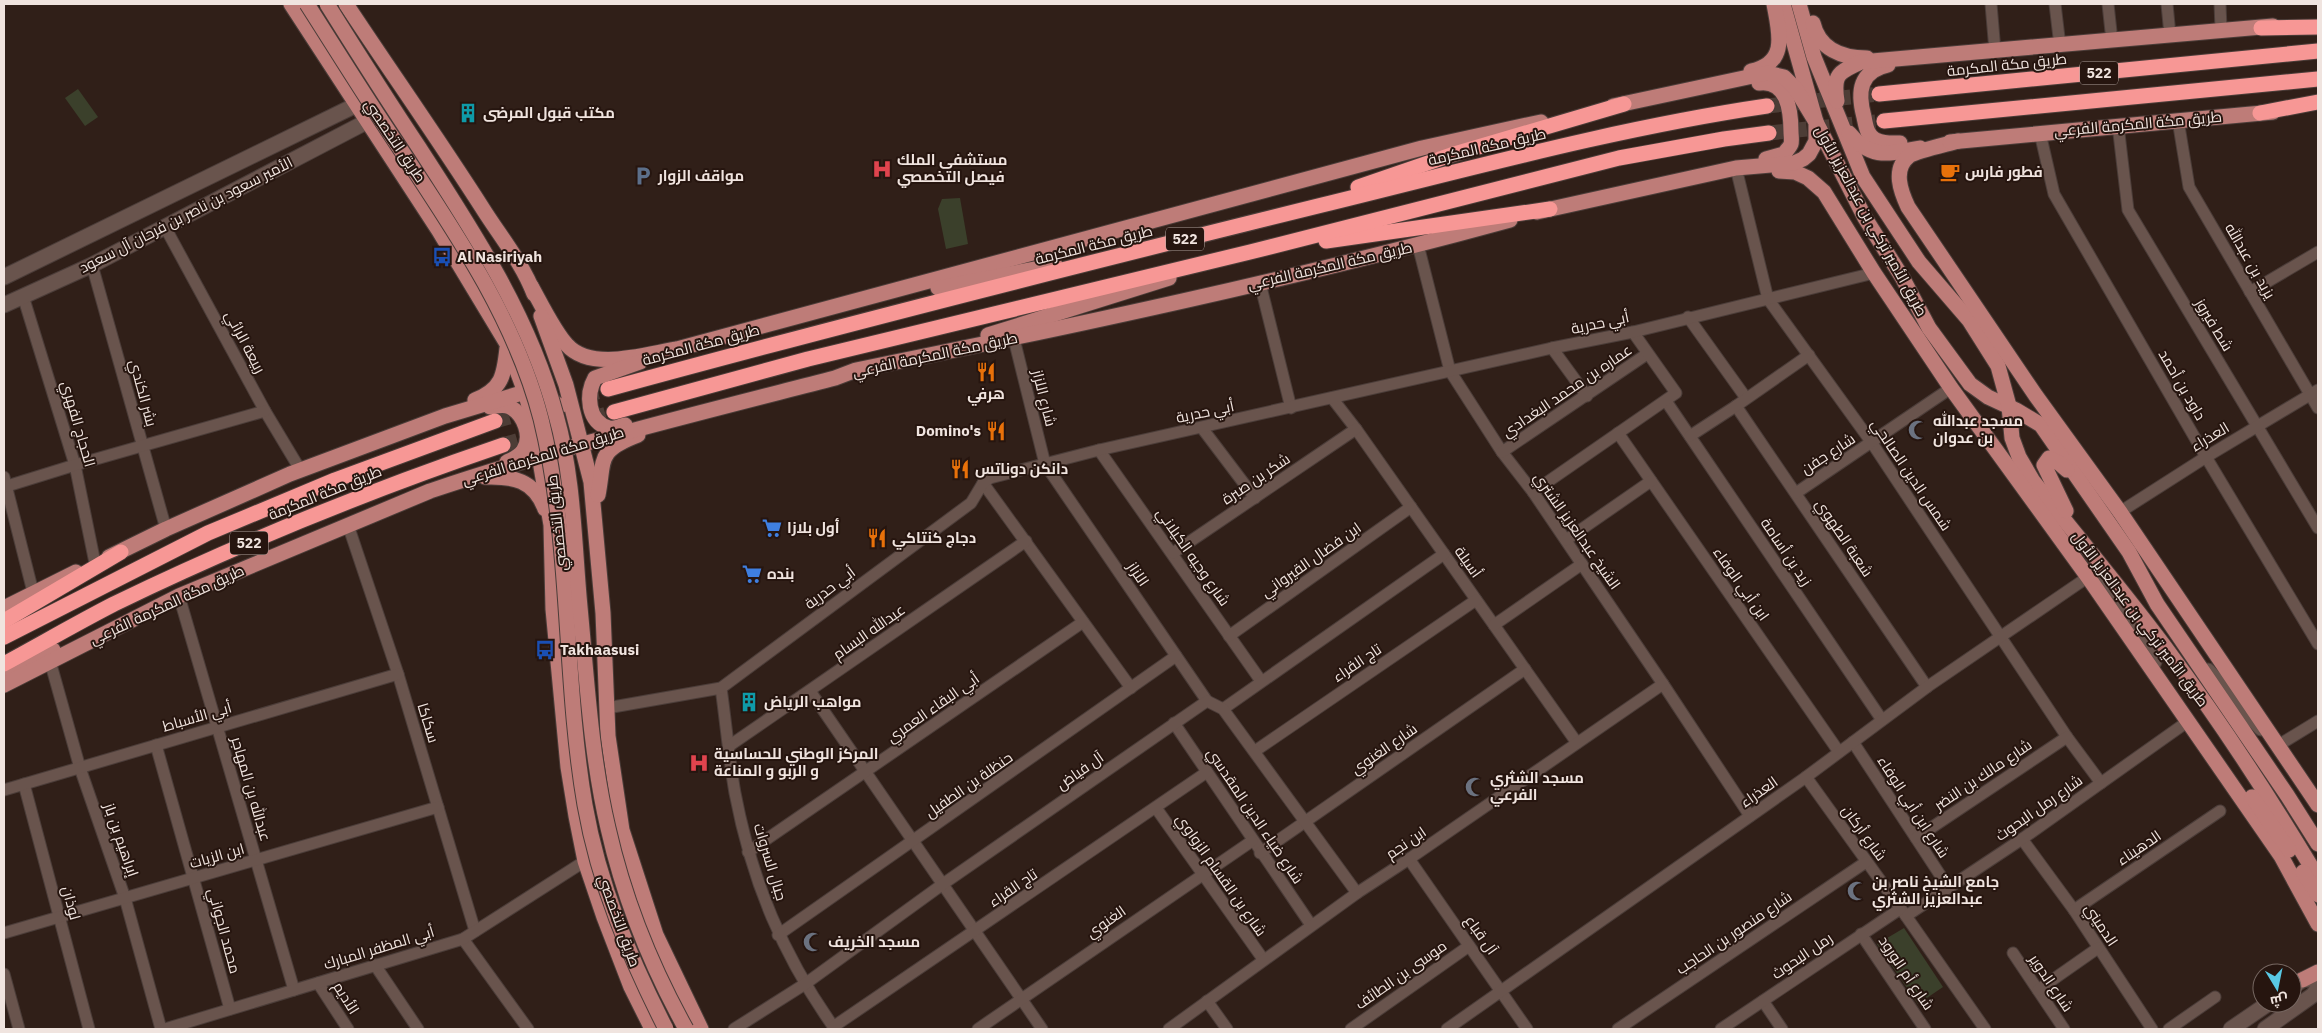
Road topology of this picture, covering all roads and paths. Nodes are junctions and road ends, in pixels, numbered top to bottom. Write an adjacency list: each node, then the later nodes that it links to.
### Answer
1 (291, 4): 28 (main road)
2 (307, 4): 245 (main road, طريق التخصصي, bridge)
3 (327, 4): 246 (main road, طريق التخصصي, bridge)
4 (346, 4): 53 (main road)
5 (1774, 4): 27 (main road)
6 (1783, 4): 36 (main road, طريق الأمير تركي بن عبدالعزيز الأول)
7 (1799, 4): 33 (main road, طريق الأمير تركي بن عبدالعزيز الأول)
8 (1808, 4): 23 (main road)
9 (1991, 4): 21 (street)
10 (2055, 4): 20 (street)
11 (2108, 4): 19 (street)
12 (2167, 4): 18 (street)
13 (2220, 4): 17 (street)
14 (2318, 20): 16 (main road)
15 (2318, 27): 16 (highway)
16 (2261, 28): 17 (main road)
17 (2221, 29): 18 (main road)
18 (2170, 34): 19 (main road)
19 (2112, 41): 20 (main road)
20 (2060, 46): 21 (main road)
21 (1995, 51): 23 (main road)
22 (2318, 51): 25 (highway, طريق مكة المكرمة / 522)
23 (1936, 55): 33 (main road); 40 (main road)
24 (2318, 79): 34 (highway, 522)
25 (1879, 94)
26 (2318, 102): 31 (highway)
27 (1624, 104): 36 (main road); 41 (main road); 43 (highway); 58 (main road)
28 (356, 106): 35 (main road); 51 (street, الأمير سعود بن ناصر بن فرحان آل سعود)
29 (1766, 106): 43 (highway, طريق مكة المكرمة / 522)
30 (2318, 109): 31 (main road, طريق مكة المكرمة الفرعي)
31 (2260, 113): 32 (main road, طريق مكة المكرمة الفرعي)
32 (2178, 120): 37 (main road, طريق مكة المكرمة الفرعي); 54 (street, يزيد بن عبدالله)
33 (1839, 121): 40 (main road); 78 (main road, طريق الأمير تركي بن عبدالعزيز الأول)
34 (1884, 121)
35 (366, 122): 44 (street, الأمير سعود بن ناصر بن فرحان آل سعود); 62 (main road)
36 (1816, 122): 41 (main road, طريق مكة المكرمة الفرعي); 78 (main road, طريق الأمير تركي بن عبدالعزيز الأول)
37 (2118, 126): 39 (main road, طريق مكة المكرمة الفرعي); 86 (street, شط فيروز)
38 (1769, 133): 47 (highway, 522)
39 (2040, 133): 40 (main road, طريق مكة المكرمة الفرعي); 98 (street, داود بن أحمد)
40 (1958, 141): 111 (main road)
41 (1736, 168): 42 (main road, طريق مكة المكرمة الفرعي); 50 (main road); 56 (street, شمس الدين الصالحي)
42 (1550, 209): 46 (main road, طريق مكة المكرمة الفرعي); 47 (highway)
43 (1275, 217): 45 (highway, طريق مكة المكرمة / 522)
44 (165, 227): 49 (street, الأمير سعود بن ناصر بن فرحان آل سعود); 81 (street, ربيعة الرائي)
45 (1170, 243): 58 (main road); 70 (highway, طريق مكة المكرمة / 522)
46 (1418, 245): 52 (main road, طريق مكة المكرمة الفرعي); 68 (street, الشيخ عبدالعزيز الشتري)
47 (1250, 252): 67 (main road); 82 (highway, 522)
48 (2318, 252): 54 (street)
49 (92, 265): 55 (street, الأمير سعود بن ناصر بن فرحان آل سعود); 94 (street, بشر الكندي)
50 (1874, 274): 56 (street, أبي حدرية); 69 (main road)
51 (4, 277)
52 (1260, 283): 61 (main road, طريق مكة المكرمة الفرعي); 79 (street)
53 (531, 286): 62 (main road); 64 (main road); 91 (main road)
54 (2250, 292): 72 (street, يزيد بن عبدالله)
55 (24, 296): 57 (street, الأمير سعود بن ناصر بن فرحان آل سعود); 100 (street, الحجاج الفهري)
56 (1768, 299): 59 (street, أبي حدرية); 66 (street, شمس الدين الصالحي)
57 (4, 305)
58 (820, 310): 64 (main road)
59 (1688, 317): 60 (street, أبي حدرية); 75 (street)
60 (1633, 332): 63 (street, أبي حدرية); 65 (street)
61 (1014, 338): 67 (main road, طريق مكة المكرمة الفرعي); 99 (street, شارع اللزاز)
62 (507, 344): 71 (main road); 84 (main road)
63 (1552, 348): 68 (street, أبي حدرية); 73 (street)
64 (677, 349): 83 (main road)
65 (1648, 354): 73 (street, عماره بن محمد البغدادي); 76 (street)
66 (1809, 355): 75 (street); 92 (street, شمس الدين الصالحي)
67 (856, 370): 83 (main road, طريق مكة المكرمة الفرعي)
68 (1450, 371): 74 (street, أبي حدرية); 96 (street, الشيخ عبدالعزيز الشتري)
69 (1951, 388): 92 (street, شارع جفن); 125 (main road)
70 (608, 389)
71 (524, 392): 84 (main road); 91 (main road); 97 (main road)
72 (2314, 392): 80 (street, يزيد بن عبدالله); 86 (street, العذراء)
73 (1587, 396): 96 (street, عماره بن محمد البغدادي)
74 (1332, 398): 79 (street, أبي حدرية); 88 (street, أسيلة)
75 (1746, 398): 77 (street)
76 (1666, 401): 89 (street); 90 (street, زيد بن أسامة)
77 (1736, 406): 90 (street); 107 (street, شعبة الطهوي)
78 (2009, 406): 108 (main road, طريق الأمير تركي بن عبدالعزيز الأول); 117 (main road, طريق الأمير تركي بن عبدالعزيز الأول)
79 (1291, 408): 87 (street, أبي حدرية)
80 (2318, 408)
81 (265, 411): 94 (street); 101 (street, ربيعة الرائي)
82 (614, 412)
83 (687, 415): 91 (main road, طريق مكة المكرمة الفرعي); 112 (main road)
84 (445, 416): 101 (main road); 102 (main road)
85 (495, 421): 135 (highway, طريق مكة المكرمة / 522)
86 (2257, 426): 98 (street, العذراء); 115 (street, شط فيروز)
87 (1202, 428): 95 (street, أبي حدرية); 109 (street)
88 (1356, 429): 109 (street, شكر بن صبرة); 110 (street, أسيلة)
89 (1618, 433): 103 (street, ابن أبي الوفاء); 106 (street)
90 (1690, 436): 155 (street, زيد بن أسامة)
91 (582, 443): 97 (main road, طريق مكة المكرمة الفرعي); 112 (main road)
92 (1872, 443): 107 (street, شارع جفن); 134 (street, شمس الدين الصالحي)
93 (503, 445): 140 (highway, طريق مكة المكرمة / 522)
94 (142, 447): 100 (street); 116 (street, بشر الكندي)
95 (1099, 450): 99 (street, أبي حدرية); 121 (street, شارع وجيه الكيلاني)
96 (1502, 452): 106 (street, الشيخ عبدالعزيز الشتري)
97 (540, 456): 102 (main road, طريق مكة المكرمة الفرعي); 114 (main road)
98 (2206, 457): 111 (street, العذراء); 136 (street, داود بن أحمد)
99 (1045, 464): 104 (street, أبي حدرية); 138 (street, اللزاز)
100 (75, 465): 105 (street); 123 (street, الحجاج الفهري)
101 (301, 471): 116 (main road)
102 (468, 478): 113 (main road, طريق مكة المكرمة الفرعي); 114 (main road)
103 (1652, 480): 118 (street); 167 (street, ابن أبي الوفاء)
104 (983, 483): 119 (street); 148 (street, أبي حدرية)
105 (5, 484): 126 (street)
106 (1533, 492): 118 (street, الشيخ عبدالعزيز الشتري)
107 (1796, 494): 147 (street, شعبة الطهوي)
108 (2092, 497): 117 (main road); 137 (main road, طريق الأمير تركي بن عبدالعزيز الأول)
109 (1255, 498): 121 (street, شكر بن صبرة)
110 (1411, 508): 122 (street, أسيلة); 133 (street, ابن فضال القيرواني)
111 (2120, 512): 165 (main road)
112 (594, 513): 153 (main road)
113 (348, 525): 127 (main road, طريق مكة المكرمة الفرعي); 143 (street, سكاكا)
114 (551, 525): 193 (main road)
115 (2318, 528)
116 (166, 529): 120 (main road)
117 (2079, 539): 151 (street); 197 (main road, طريق الأمير تركي بن عبدالعزيز الأول)
118 (1566, 540): 124 (street, الشيخ عبدالعزيز الشتري)
119 (1026, 541): 131 (street); 150 (street, عبدالله البسام)
120 (121, 552): 123 (main road); 130 (highway)
121 (1173, 553): 133 (street, شارع وجيه الكيلاني)
122 (1444, 554): 128 (street, أسيلة); 144 (street)
123 (95, 563): 126 (main road)
124 (1582, 564): 132 (street); 145 (street, الشيخ عبدالعزيز الشتري)
125 (2088, 577): 134 (street, العذراء); 157 (main road)
126 (33, 592): 129 (main road)
127 (178, 596): 139 (main road, طريق مكة المكرمة الفرعي); 142 (main road); 159 (street, عبدالله بن المهاجر)
128 (1476, 600): 132 (street, أسيلة); 166 (street, تاج القراء)
129 (4, 608)
130 (4, 621)
131 (1083, 622): 149 (street); 170 (street, أبي البقاء العمري)
132 (1494, 625): 141 (street, أسيلة)
133 (1229, 636): 144 (street, شارع وجيه الكيلاني)
134 (2001, 636): 147 (street, العذراء); 160 (street, شمس الدين الصالحي)
135 (4, 637)
136 (2318, 644)
137 (2186, 647): 165 (street); 188 (main road, طريق الأمير تركي بن عبدالعزيز الأول)
138 (1176, 656): 149 (street, حنظلة بن الطفيل); 152 (street, اللزاز)
139 (50, 661): 146 (main road, طريق مكة المكرمة الفرعي); 168 (street, إبراهيم بن باز)
140 (4, 664)
141 (1525, 669): 162 (street, أسيلة); 183 (street, شارع الغنوي)
142 (4, 671)
143 (398, 674): 159 (street, أبي الأسباط); 178 (street, سكاكا)
144 (1261, 681): 154 (street)
145 (1663, 684): 162 (street, ابن نجم); 182 (street, الشيخ عبدالعزيز الشتري)
146 (4, 685)
147 (1927, 687): 155 (street, العذراء)
148 (721, 688): 153 (street, أبي حدرية); 164 (street, جبال السروات)
149 (1131, 688): 187 (street, حنظلة بن الطفيل)
150 (810, 691): 164 (street, عبدالله البسام); 170 (street)
151 (2172, 693): 157 (street); 201 (main road)
152 (1207, 701): 154 (street); 158 (street, آل فياض)
153 (606, 708): 247 (main road)
154 (1223, 709): 166 (street)
155 (1882, 720): 161 (street, العذراء)
156 (2318, 721): 165 (street)
157 (2187, 722): 172 (street, شارع رمل البحوث); 206 (main road)
158 (1174, 723): 169 (street, شارع ضياء الدين المقدسي); 198 (street, آل فياض)
159 (217, 727): 163 (street, أبي الأسباط); 191 (street, عبدالله بن المهاجر)
160 (2067, 737): 172 (street, شمس الدين الصالحي); 184 (street, شارع مالك بن النضر)
161 (1853, 742): 167 (street, العذراء); 184 (street, شارع ابن أبي الوفاء)
162 (1577, 744): 192 (street, ابن نجم)
163 (156, 745): 168 (street, أبي الأسباط); 196 (street, محمد الجواني)
164 (729, 746): 189 (street, جبال السروات)
165 (2277, 746): 173 (main road)
166 (1255, 751): 183 (street)
167 (1839, 752): 171 (street, العذراء)
168 (80, 768): 174 (street, أبي الأسباط); 202 (street, إبراهيم بن باز)
169 (1207, 772): 179 (street, تاج القراء); 186 (street, شارع ضياء الدين المقدسي)
170 (866, 773): 187 (street); 189 (street, أبي البقاء العمري)
171 (1806, 777): 182 (street, العذراء); 194 (street, شارع أركان)
172 (2101, 783): 185 (street, شارع رمل البحوث)
173 (2303, 783): 175 (street); 177 (main road); 180 (main road)
174 (24, 784): 176 (street, أبي الأسباط); 205 (street, لوذان)
175 (2318, 788)
176 (4, 790)
177 (2318, 805)
178 (438, 807): 191 (street, ابن الزيات); 208 (street, سكاكا)
179 (1156, 808): 195 (street, شارع بن القسام الزواوي); 209 (street, تاج القراء)
180 (2318, 810)
181 (2220, 811): 203 (street, الدهيناء)
182 (1750, 816): 228 (street, العذراء)
183 (1307, 822): 190 (street, شارع الغنوي); 200 (street)
184 (1916, 838): 199 (street, شارع ابن أبي الوفاء)
185 (2022, 838): 199 (street, شارع رمل البحوث); 203 (street, الدميني)
186 (1252, 841): 190 (street, شارع ضياء الدين المقدسي); 195 (street, الغنوي)
187 (914, 842): 198 (street); 212 (street, حنظلة بن الطفيل)
188 (2318, 844)
189 (748, 852): 212 (street, جبال السروات)
190 (1260, 853): 207 (street, شارع ضياء الدين المقدسي)
191 (256, 860): 196 (street, ابن الزيات); 226 (street, عبدالله بن المهاجر)
192 (1409, 860): 200 (street, ابن نجم); 214 (street, آل قباع)
193 (585, 861): 208 (street, أبي المظفر المبارك); 244 (main road)
194 (1866, 862): 204 (street, شارع أركان); 256 (street, شارع منصور بن الحاجب)
195 (1203, 873): 217 (street, شارع بن القسام الزواوي); 231 (street, الغنوي)
196 (194, 878): 202 (street, ابن الزيات); 234 (street, محمد الجواني)
197 (2318, 878)
198 (943, 884): 209 (street); 225 (street, آل فياض)
199 (1948, 887): 204 (street, شارع رمل البحوث)
200 (1357, 893): 207 (street, ابن نجم)
201 (2318, 895)
202 (125, 898): 205 (street, ابن الزيات); 239 (street, إبراهيم بن باز)
203 (2074, 910): 215 (street, الدميني)
204 (1903, 912): 211 (street, رمل البحوث); 260 (street, شارع أركان)
205 (59, 917): 210 (street, ابن الزيات); 238 (street, لوذان)
206 (2318, 923)
207 (1311, 926): 217 (street, ابن نجم)
208 (475, 931): 213 (street, أبي المظفر المبارك)
209 (975, 932): 231 (street); 236 (street, تاج القراء)
210 (4, 933)
211 (1861, 934): 233 (street, رمل البحوث); 259 (street, شارع أم الورود)
212 (778, 935): 225 (street, جبال السروات)
213 (463, 938): 218 (street, أبي المظفر المبارك); 243 (street)
214 (1469, 946): 228 (street, آل قباع); 253 (street, موسى بن الطائف)
215 (2098, 948): 227 (street); 262 (street, الدميني)
216 (2013, 953): 227 (street, شارع الدوير)
217 (1263, 959): 232 (street, ابن نجم)
218 (375, 965): 223 (street, أبي المظفر المبارك); 242 (street)
219 (2318, 972): 222 (main road)
220 (4, 974): 237 (street)
221 (2318, 980): 224 (street)
222 (2302, 981)
223 (318, 982): 226 (street, أبي المظفر المبارك); 241 (street, الأديم)
224 (2302, 982)
225 (806, 984): 236 (street, جبال السروات); 248 (street, آل فياض)
226 (294, 990): 234 (street, أبي المظفر المبارك)
227 (2038, 990): 261 (street, شارع الدوير)
228 (1502, 991): 254 (street, العذراء); 255 (street, آل قباع)
229 (2316, 992): 265 (street)
230 (2215, 997): 263 (street)
231 (1022, 999): 249 (street, الغنوي); 250 (street)
232 (1207, 1001): 251 (street, ابن نجم); 252 (street)
233 (1763, 1001): 257 (street, رمل البحوث); 258 (street)
234 (230, 1010): 240 (street, أبي المظفر المبارك)
235 (2254, 1013): 264 (street)
236 (834, 1028)
237 (19, 1029)
238 (89, 1029)
239 (161, 1029)
240 (165, 1029)
241 (348, 1029)
242 (418, 1029)
243 (528, 1029)
244 (652, 1029)
245 (666, 1029)
246 (686, 1029)
247 (702, 1029)
248 (734, 1029)
249 (978, 1029)
250 (1042, 1029)
251 (1169, 1029)
252 (1227, 1029)
253 (1351, 1029)
254 (1447, 1029)
255 (1527, 1029)
256 (1618, 1029)
257 (1721, 1029)
258 (1782, 1029)
259 (1926, 1029)
260 (1984, 1029)
261 (2064, 1029)
262 (2152, 1029)
263 (2169, 1029)
264 (2231, 1029)
265 (2265, 1029)

